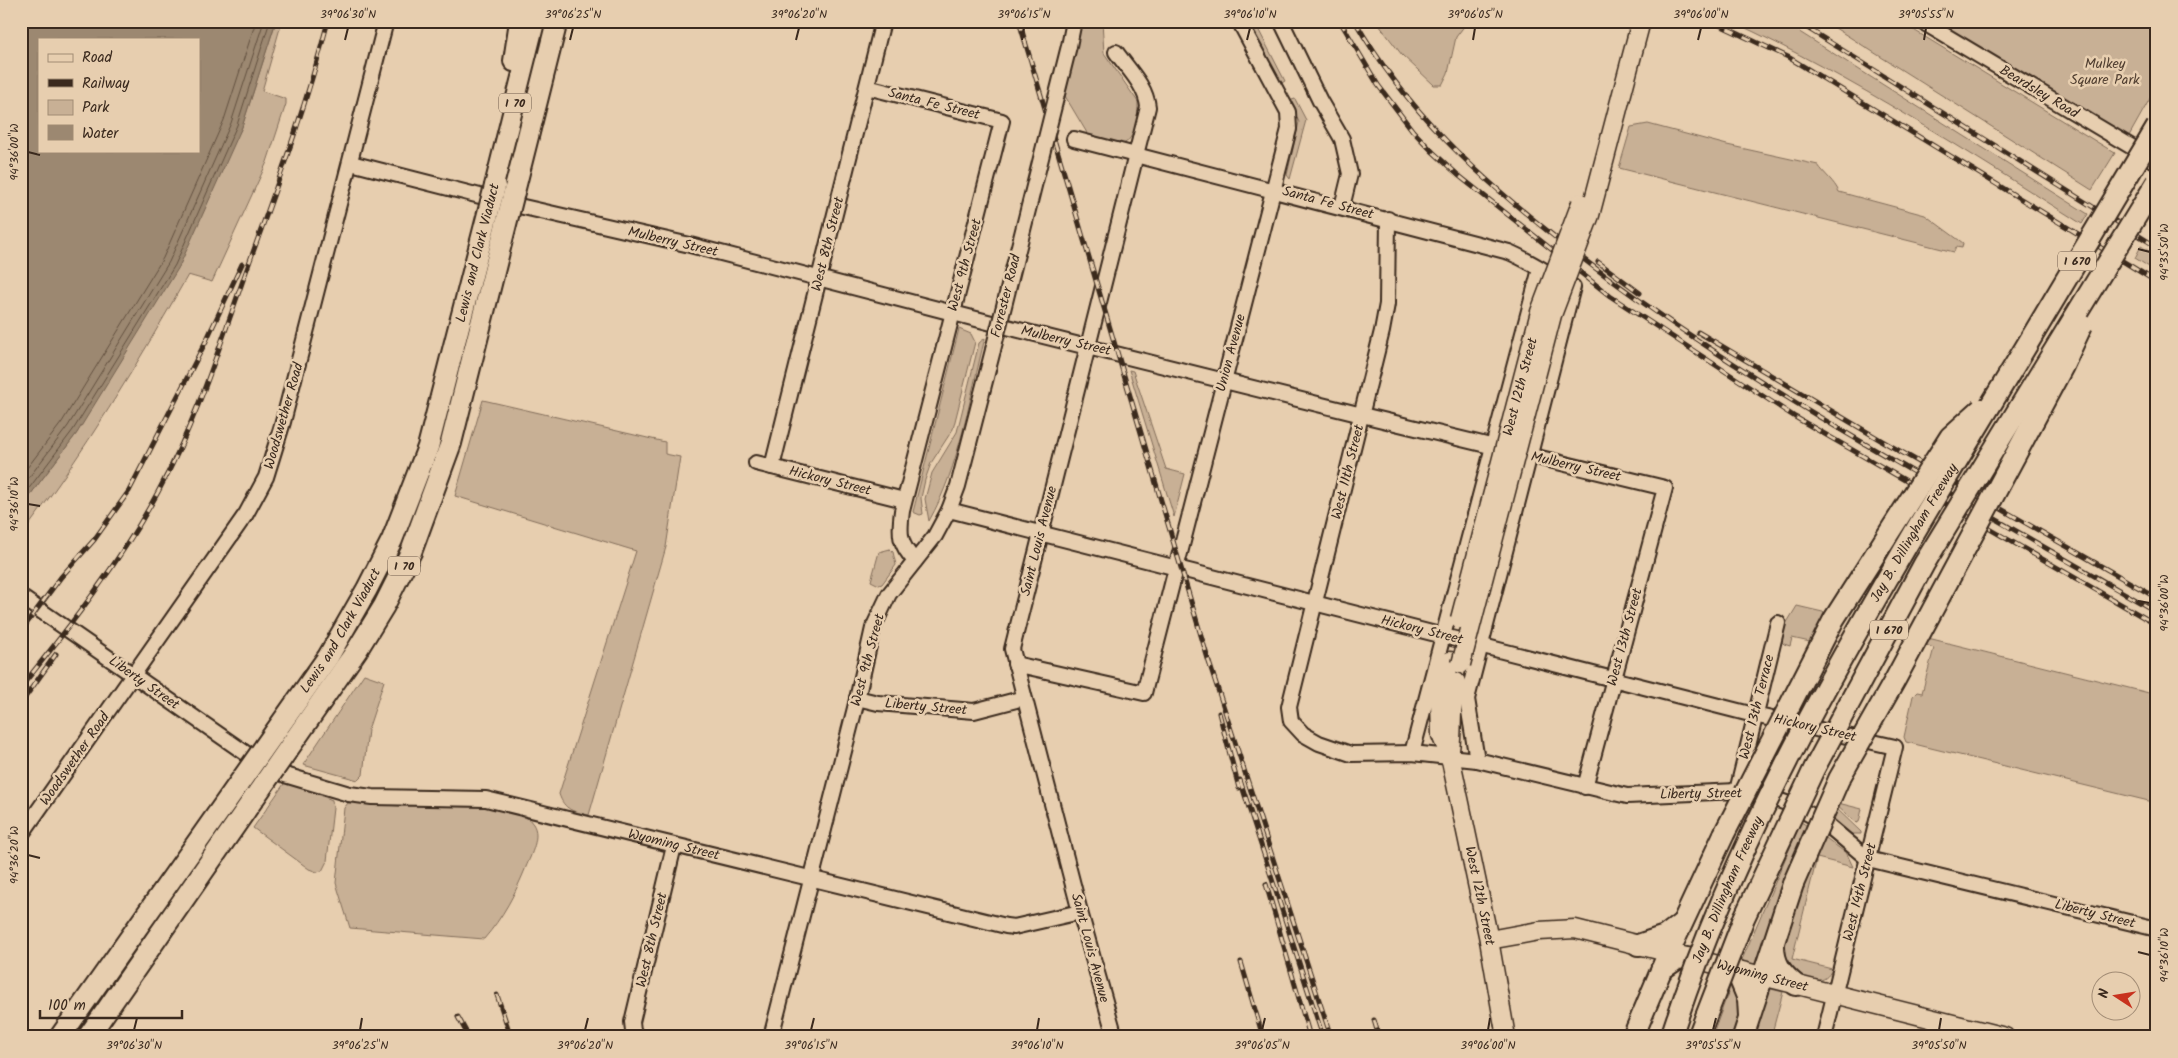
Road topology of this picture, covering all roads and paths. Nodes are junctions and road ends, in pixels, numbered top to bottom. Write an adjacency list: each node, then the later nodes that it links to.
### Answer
1 (386, 21): 20 (street, Woodswether Road)
2 (520, 21): 22 (highway)
3 (536, 21): 22 (highway, Lewis and Clark Viaduct / I 70)
4 (557, 21): 85 (highway, Lewis and Clark Viaduct / I 70, bridge)
5 (883, 21): 14 (street, West 8th Street)
6 (1074, 21): 41 (street, Forrester Road, bridge)
7 (1239, 21): 23 (street, Union Avenue)
8 (1281, 21): 24 (street)
9 (1629, 21): 51 (main road, West 12th Street, bridge)
10 (1635, 21): 49 (street)
11 (1641, 21): 51 (main road, West 12th Street, bridge)
12 (1921, 21): 19 (street, Beardsley Road)
13 (1116, 52): 18 (street, Saint Louis Avenue)
14 (867, 87): 15 (street, Santa Fe Street); 28 (street, West 8th Street)
15 (1002, 121): 30 (street, West 9th Street)
16 (2157, 128): 33 (highway, Jay B. Dillingham Freeway / I 670, bridge)
17 (1074, 138): 18 (street, Santa Fe Street)
18 (1137, 154): 23 (street, Santa Fe Street); 31 (street, Saint Louis Avenue)
19 (2157, 162)
20 (351, 163): 28 (street, Mulberry Street); 53 (street, Woodswether Road)
21 (2157, 182): 26 (highway, Jay B. Dillingham Freeway / I 670, bridge)
22 (495, 186): 84 (highway, Lewis and Clark Viaduct / I 70, bridge)
23 (1274, 189): 24 (street, Santa Fe Street); 32 (street, Union Avenue)
24 (1342, 207): 25 (street, Santa Fe Street)
25 (1388, 219): 27 (street, Santa Fe Street); 34 (street, West 11th Street)
26 (2119, 244): 74 (highway, bridge); 91 (highway, Jay B. Dillingham Freeway / I 670, bridge)
27 (1540, 269): 29 (street, Santa Fe Street); 35 (street, West 12th Street)
28 (820, 279): 30 (street, Mulberry Street); 38 (street, West 8th Street)
29 (1573, 288): 36 (street, West 12th Street)
30 (953, 312): 31 (street, Mulberry Street); 40 (street, West 9th Street)
31 (1087, 346): 32 (street, Mulberry Street); 42 (street, Saint Louis Avenue)
32 (1225, 380): 34 (street, Mulberry Street); 44 (street, Union Avenue)
33 (1997, 394): 71 (highway, bridge); 90 (highway, Jay B. Dillingham Freeway / I 670, bridge)
34 (1362, 415): 35 (street, Mulberry Street); 46 (street, West 11th Street)
35 (1494, 447): 36 (street, Mulberry Street); 48 (street, West 12th Street)
36 (1530, 456): 39 (street, Mulberry Street); 50 (street, West 12th Street)
37 (756, 463): 38 (street, Hickory Street)
38 (772, 466): 40 (street, Hickory Street)
39 (1665, 488): 54 (street, West 13th Street)
40 (904, 500): 43 (street, West 9th Street)
41 (949, 510): 42 (street, Hickory Street); 43 (street, Forrester Road)
42 (1041, 533): 44 (street, Hickory Street); 52 (street, Saint Louis Avenue)
43 (915, 561): 55 (street, West 9th Street)
44 (1174, 568): 46 (street, Hickory Street); 52 (street, Union Avenue)
45 (21, 597): 53 (street, Liberty Street)
46 (1314, 603): 48 (street, Hickory Street); 58 (street, West 11th Street)
47 (1778, 623): 57 (street, West 13th Terrace)
48 (1443, 635): 49 (street, Hickory Street); 60 (street, West 12th Street)
49 (1461, 640): 50 (street, Hickory Street)
50 (1482, 646): 54 (street, Hickory Street); 62 (street, West 12th Street)
51 (1455, 662): 61 (main road, West 12th Street)
52 (1015, 664): 56 (street, Saint Louis Avenue)
53 (134, 676): 63 (street, Liberty Street); 66 (street, Woodswether Road)
54 (1614, 679): 57 (street, Hickory Street); 64 (street, West 13th Street)
55 (857, 698): 56 (street, Liberty Street); 69 (street, West 9th Street)
56 (1024, 698): 70 (street, Saint Louis Avenue)
57 (1754, 715): 59 (street, Hickory Street); 65 (street, West 13th Terrace)
58 (1292, 721): 60 (street, Liberty Street)
59 (1896, 747): 68 (street, West 14th Street)
60 (1412, 753): 61 (street, Liberty Street)
61 (1450, 756): 62 (street, Liberty Street); 73 (main road, West 12th Street)
62 (1476, 760): 64 (street, Liberty Street)
63 (268, 767): 67 (street, Wyoming Street)
64 (1585, 787): 65 (street, Liberty Street)
65 (1737, 791): 68 (street, Liberty Street)
66 (21, 835)
67 (674, 846): 69 (street, Wyoming Street); 83 (street, West 8th Street)
68 (1868, 859): 72 (street, Liberty Street); 81 (street, West 14th Street)
69 (810, 879): 70 (street, Wyoming Street); 86 (street, West 9th Street)
70 (1080, 912): 87 (street, Saint Louis Avenue)
71 (1683, 922): 75 (highway); 77 (highway)
72 (2157, 929)
73 (1490, 940): 75 (main road); 88 (main road, West 12th Street)
74 (1774, 944): 79 (highway); 80 (highway)
75 (1638, 945): 77 (main road)
76 (1688, 958): 77 (highway); 78 (main road, Wyoming Street)
77 (1665, 962): 89 (highway)
78 (1736, 970): 79 (main road, Wyoming Street); 82 (highway)
79 (1763, 977): 80 (main road, Wyoming Street); 82 (highway)
80 (1796, 985): 81 (main road, Wyoming Street)
81 (1836, 995): 93 (street, West 14th Street); 94 (main road, Wyoming Street)
82 (1749, 1018): 92 (highway)
83 (637, 1035)
84 (60, 1037)
85 (88, 1037)
86 (771, 1037)
87 (1115, 1037)
88 (1506, 1037)
89 (1633, 1037)
90 (1671, 1037)
91 (1698, 1037)
92 (1743, 1037)
93 (1824, 1037)
94 (2005, 1037)

